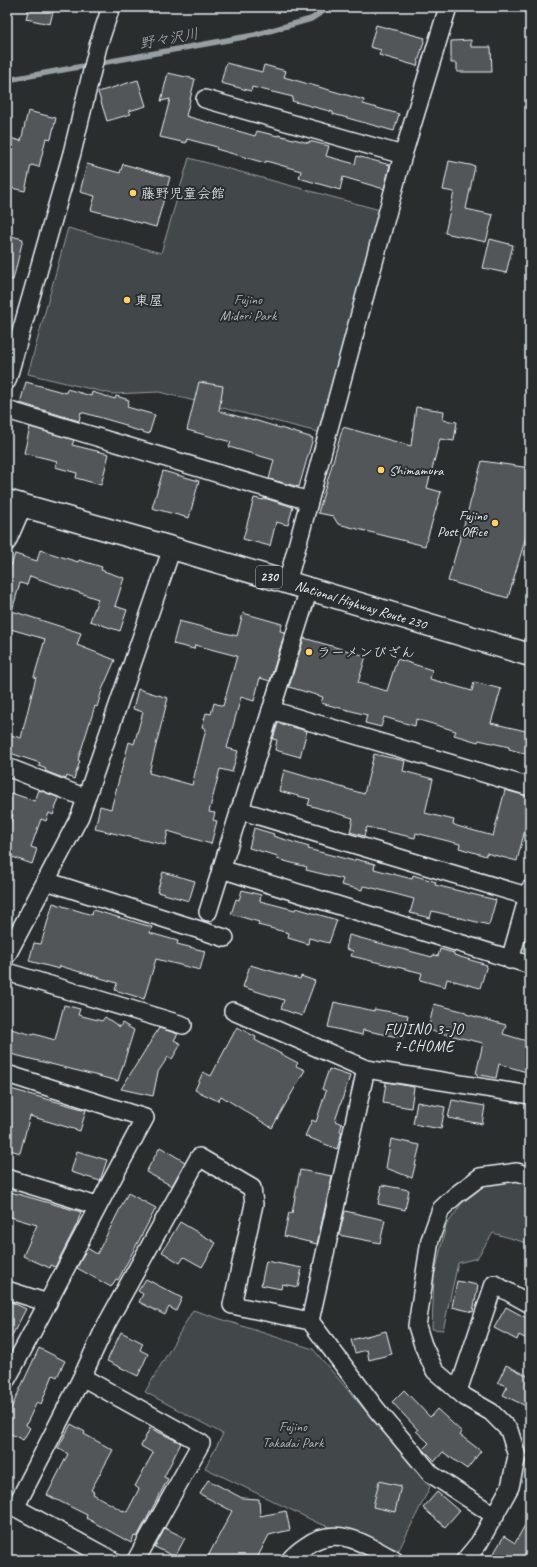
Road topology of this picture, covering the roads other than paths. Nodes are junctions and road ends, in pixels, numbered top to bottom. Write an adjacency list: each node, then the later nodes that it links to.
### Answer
1 (111, 7): 5 (street)
2 (448, 7): 4 (street)
3 (204, 99): 4 (street)
4 (403, 155): 7 (street)
5 (7, 381)
6 (7, 410): 7 (street)
7 (309, 501): 11 (street)
8 (15, 503): 9 (street); 10 (highway, National Highway Route 230 / 230)
9 (7, 542)
10 (172, 548): 11 (highway, National Highway Route 230 / 230); 17 (street)
11 (287, 583): 12 (highway, National Highway Route 230 / 230)
12 (308, 589): 13 (highway, National Highway Route 230 / 230); 14 (street)
13 (530, 656)
14 (271, 710): 16 (street); 18 (street)
15 (7, 767): 17 (street)
16 (530, 787)
17 (86, 798): 20 (street)
18 (239, 810): 19 (street); 21 (street)
19 (221, 868): 22 (street); 25 (street)
20 (46, 881): 23 (street); 24 (street)
21 (529, 894): 25 (street)
22 (208, 912)
23 (225, 938)
24 (7, 955)
25 (510, 960): 26 (street)
26 (530, 966)
27 (7, 972): 29 (street)
28 (233, 1011): 30 (street)
29 (183, 1025)
30 (366, 1069): 32 (street); 39 (street)
31 (7, 1074): 35 (street)
32 (530, 1095)
33 (530, 1176): 42 (street)
34 (7, 1178): 35 (street)
35 (97, 1206): 37 (street)
36 (7, 1290): 37 (street)
37 (48, 1303): 41 (street)
38 (530, 1304): 42 (street)
39 (310, 1321): 40 (street); 44 (street)
40 (82, 1377): 43 (street); 46 (street)
41 (7, 1379)
42 (458, 1391): 44 (street)
43 (11, 1505): 45 (street)
44 (494, 1516): 49 (street)
45 (112, 1560)
46 (136, 1560)
47 (290, 1560): 48 (street)
48 (394, 1560)
49 (465, 1560)

